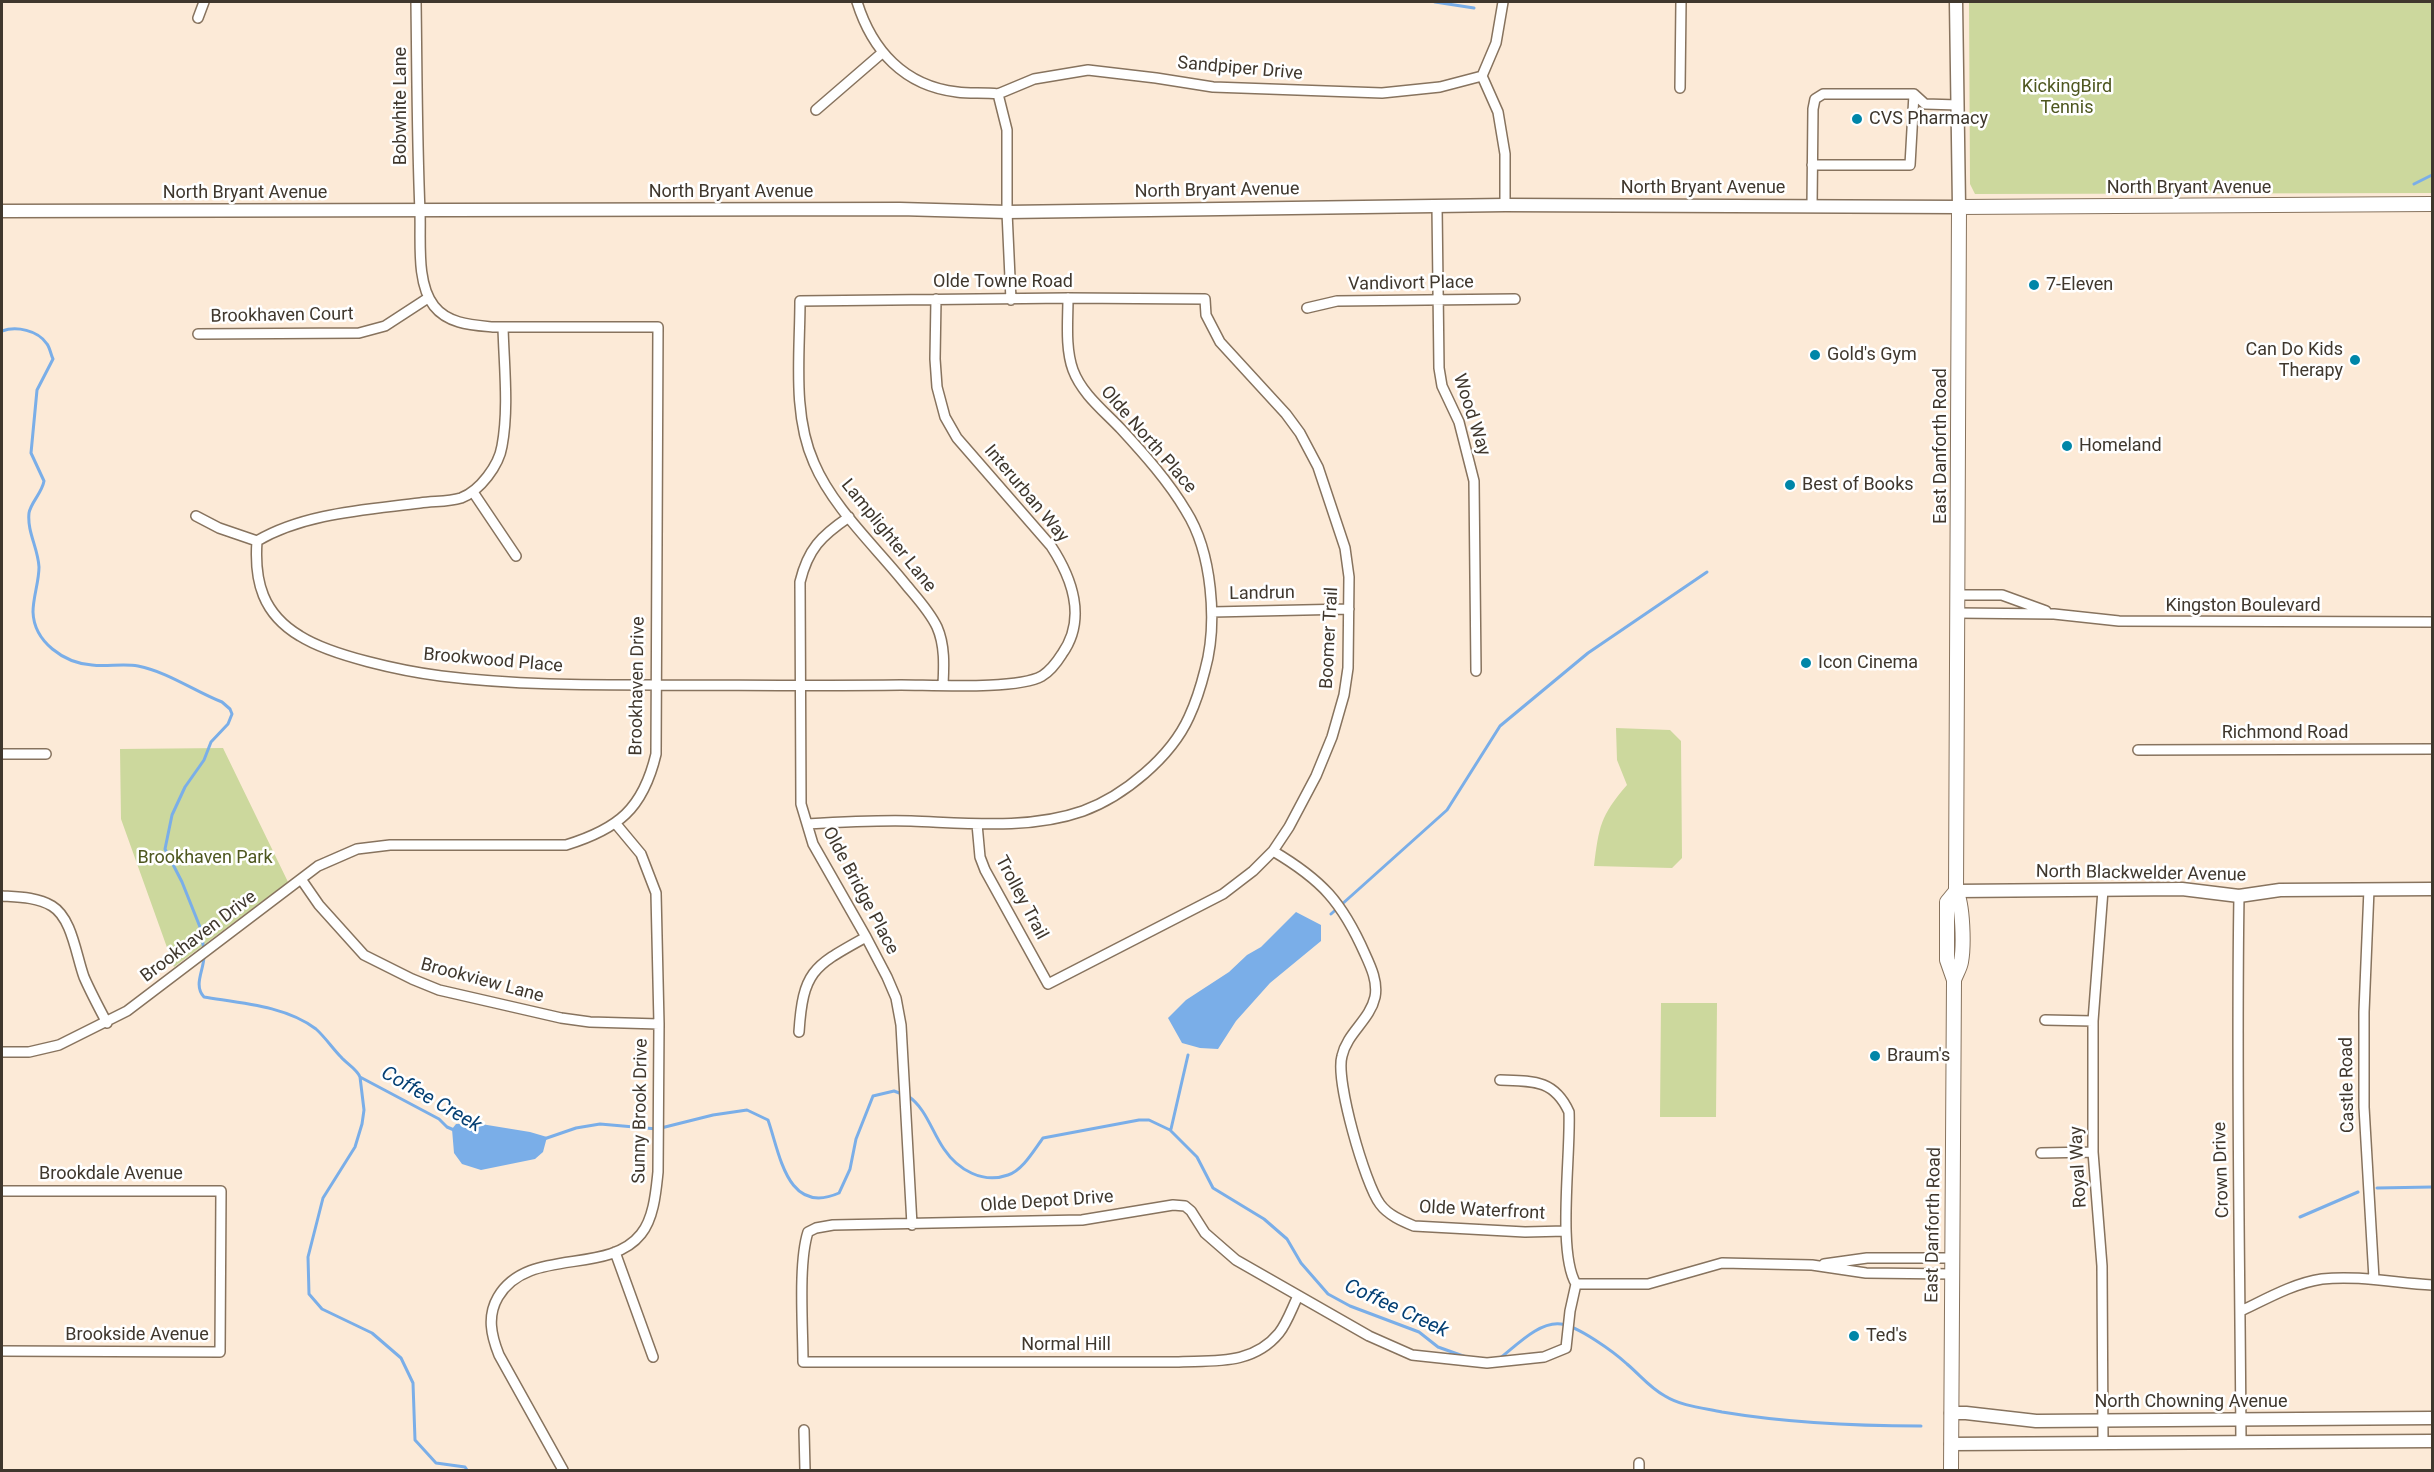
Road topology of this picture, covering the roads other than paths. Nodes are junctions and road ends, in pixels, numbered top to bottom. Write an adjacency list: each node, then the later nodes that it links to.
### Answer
1 (204, 2): 7 (street)
2 (417, 2): 21 (street, Bobwhite Lane)
3 (857, 2): 8 (street)
4 (1503, 2): 9 (street)
5 (1681, 2): 10 (street)
6 (1956, 2): 13 (street, East Danforth Road)
7 (198, 18)
8 (882, 53): 11 (street); 14 (street)
9 (1482, 76): 11 (street, Sandpiper Drive); 17 (street)
10 (1680, 88)
11 (998, 94): 23 (street)
12 (1914, 94): 13 (street); 15 (street); 15 (street)
13 (1958, 105): 20 (street, East Danforth Road)
14 (816, 110)
15 (1812, 165): 19 (street)
16 (2433, 204): 20 (main road, North Bryant Avenue)
17 (1505, 205): 18 (street, North Bryant Avenue); 19 (street, North Bryant Avenue)
18 (1437, 206): 23 (street, North Bryant Avenue); 28 (street, Wood Way)
19 (1812, 206): 20 (street, North Bryant Avenue)
20 (1959, 207): 40 (main road, East Danforth Road)
21 (420, 210): 22 (street, North Bryant Avenue); 23 (street, North Bryant Avenue); 24 (street)
22 (2, 211)
23 (1007, 212): 30 (street)
24 (429, 298): 33 (street, Brookhaven Drive); 34 (street, Brookhaven Court)
25 (1068, 298): 27 (street, Olde Towne Road); 30 (street, Olde Towne Road); 42 (street, Olde North Place)
26 (936, 299): 30 (street, Olde Towne Road); 31 (street, Olde Towne Road); 48 (street, Interurban Way)
27 (1205, 299): 41 (street, Boomer Trail)
28 (1437, 299): 29 (street, Vandivort Place); 32 (street, Vandivort Place); 46 (street, Wood Way)
29 (1515, 299)
30 (1011, 300)
31 (800, 301): 37 (street, Lamplighter Lane)
32 (1307, 308)
33 (503, 327): 35 (street); 47 (street, Brookhaven Drive)
34 (198, 334)
35 (473, 492): 38 (street); 39 (street)
36 (196, 516): 38 (street)
37 (849, 517): 48 (street, Lamplighter Lane); 49 (street, Olde Bridge Place)
38 (257, 541): 47 (street, Brookwood Place)
39 (516, 556)
40 (1957, 595): 43 (main road, East Danforth Road); 44 (street, Kingston Boulevard)
41 (1349, 609): 42 (street, Landrun); 57 (street, Boomer Trail)
42 (1212, 612): 56 (street, Olde North Place)
43 (1957, 613): 44 (street, Kingston Boulevard); 62 (main road, East Danforth Road)
44 (2054, 614): 45 (street, Kingston Boulevard)
45 (2433, 622)
46 (1476, 671)
47 (656, 685): 49 (street, Brookwood Place); 54 (street, Brookhaven Drive)
48 (943, 685): 49 (street, Interurban Way)
49 (800, 686): 55 (street, Olde Bridge Place)
50 (2433, 749): 51 (street, Richmond Road)
51 (2138, 750)
52 (2, 754): 53 (street)
53 (46, 754)
54 (616, 824): 58 (street, Brookhaven Drive); 70 (street, Sunny Brook Drive)
55 (807, 824): 56 (street, Olde North Place); 65 (street, Olde Bridge Place)
56 (976, 824): 66 (street, Trolley Trail)
57 (1273, 851): 66 (street, Boomer Trail); 79 (street, Olde Waterfront)
58 (301, 879): 69 (street, Brookhaven Drive); 70 (street, Brookview Lane)
59 (2369, 889): 60 (street, North Blackwelder Avenue); 64 (street, North Blackwelder Avenue); 84 (street, Castle Road)
60 (2433, 889)
61 (2103, 890): 62 (street, North Blackwelder Avenue); 64 (street, North Blackwelder Avenue); 68 (street, Royal Way)
62 (1956, 891): 81 (main road, East Danforth Road)
63 (2, 896): 69 (street)
64 (2239, 896): 88 (street, Crown Drive)
65 (866, 937): 71 (street); 78 (street, Olde Bridge Place)
66 (1048, 984)
67 (2045, 1020): 68 (street)
68 (2093, 1021): 74 (street, Royal Way)
69 (107, 1023): 72 (street, Brookhaven Drive)
70 (659, 1024): 80 (street, Sunny Brook Drive)
71 (799, 1032)
72 (2, 1052)
73 (1500, 1080): 79 (street)
74 (2093, 1152): 75 (street); 95 (street, Royal Way)
75 (2041, 1153)
76 (2, 1191): 77 (street, Brookdale Avenue)
77 (221, 1191): 89 (street, Brookside Avenue)
78 (912, 1225): 87 (street, Olde Depot Drive); 91 (street, Olde Depot Drive)
79 (1566, 1231): 85 (street)
80 (615, 1252): 90 (street); 101 (street, Sunny Brook Drive)
81 (1952, 1258): 82 (street); 83 (main road, East Danforth Road)
82 (1812, 1265): 83 (street); 85 (street)
83 (1952, 1274): 92 (main road, East Danforth Road)
84 (2374, 1279): 86 (street); 88 (street)
85 (1576, 1284): 87 (street, Olde Depot Drive)
86 (2433, 1285)
87 (1298, 1296): 91 (street, Normal Hill)
88 (2241, 1311): 94 (street, Crown Drive)
89 (2, 1351)
90 (653, 1358)
91 (803, 1362)
92 (1951, 1413): 95 (street, North Chowning Avenue); 100 (main road, East Danforth Road)
93 (2433, 1418): 94 (street, North Chowning Avenue)
94 (2241, 1419): 95 (street, North Chowning Avenue); 99 (street, Crown Drive)
95 (2103, 1420): 98 (street, Royal Way)
96 (804, 1430): 102 (street)
97 (2433, 1441): 99 (street)
98 (2103, 1443): 99 (street); 100 (street)
99 (2241, 1443)
100 (1951, 1444): 103 (main road, East Danforth Road)
101 (563, 1470)
102 (805, 1470)
103 (1951, 1470)

